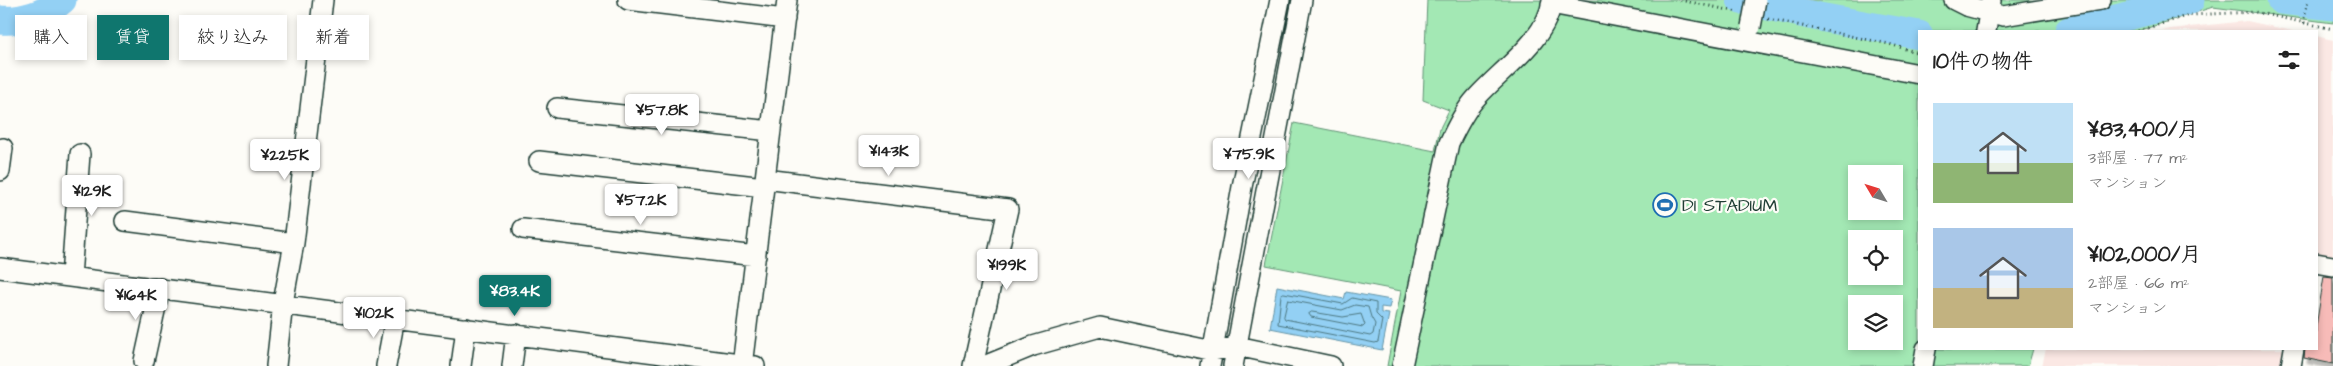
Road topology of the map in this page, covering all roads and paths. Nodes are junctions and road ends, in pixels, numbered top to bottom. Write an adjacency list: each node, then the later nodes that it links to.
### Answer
1 (323, 0): 29 (street)
2 (628, 0): 12 (street)
3 (787, 0): 12 (street)
4 (1280, 0): 43 (street)
5 (1302, 0): 40 (street)
6 (1680, 0): 13 (path)
7 (1954, 0): 11 (street)
8 (2101, 0): 11 (street)
9 (2308, 0): 14 (path)
10 (1552, 2): 13 (street); 55 (street)
11 (1991, 6): 16 (street)
12 (785, 19): 21 (street)
13 (1752, 20): 18 (path); 19 (street)
14 (2303, 22): 15 (path); 17 (path)
15 (2333, 29)
16 (1986, 30)
17 (2141, 30)
18 (1918, 53)
19 (1918, 74)
20 (557, 108): 21 (street)
21 (771, 131): 26 (street)
22 (3, 148): 25 (street)
23 (80, 154): 34 (street)
24 (539, 161): 26 (street)
25 (0, 171)
26 (765, 183): 30 (street); 51 (street)
27 (125, 221): 29 (street)
28 (523, 230): 30 (street)
29 (294, 244): 36 (street)
30 (756, 256): 50 (street)
31 (2318, 263): 32 (street)
32 (2333, 266)
33 (0, 268): 34 (street)
34 (71, 277): 35 (street)
35 (160, 288): 36 (street); 44 (street)
36 (283, 303): 37 (street); 46 (street)
37 (395, 318): 38 (street); 47 (street)
38 (466, 328): 39 (street); 48 (street)
39 (516, 334): 45 (street); 49 (street)
40 (1237, 346): 43 (street); 53 (street); 54 (street)
41 (1926, 350): 56 (street)
42 (2294, 350): 57 (street)
43 (1212, 358): 52 (street)
44 (144, 361)
45 (694, 362): 50 (street)
46 (276, 366)
47 (386, 366)
48 (461, 366)
49 (512, 366)
50 (747, 366)
51 (973, 366)
52 (984, 366)
53 (1233, 366)
54 (1331, 366)
55 (1402, 366)
56 (1923, 366)
57 (2291, 366)

